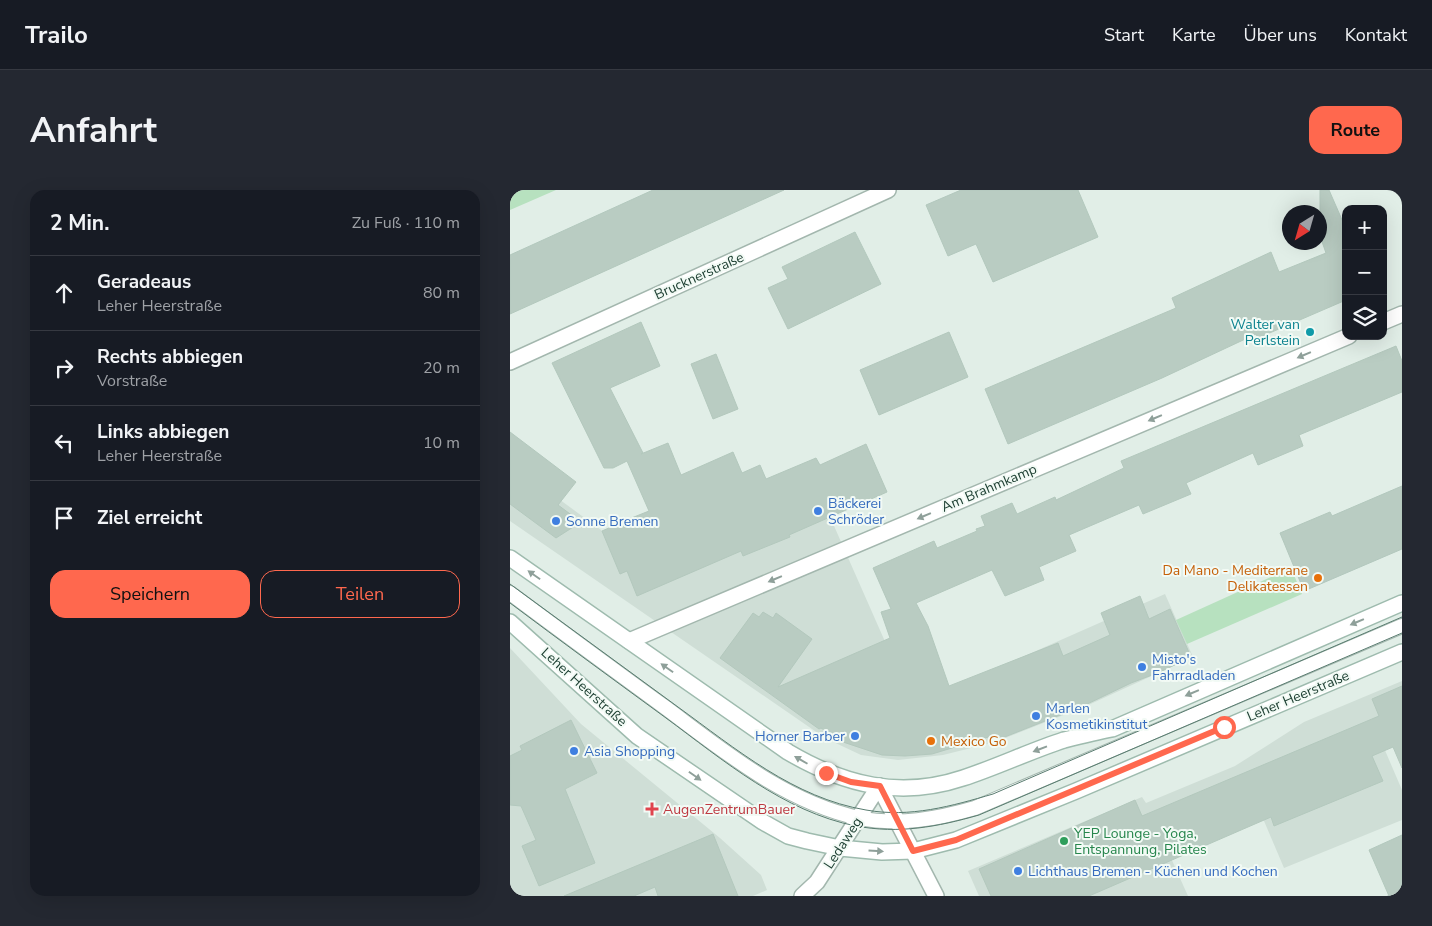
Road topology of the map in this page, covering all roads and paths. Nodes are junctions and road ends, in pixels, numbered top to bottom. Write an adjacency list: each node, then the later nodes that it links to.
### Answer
1 (888, 190): 5 (main road, Brucknerstraße)
2 (1402, 314): 3 (main road)
3 (1387, 320)
4 (1342, 339): 11 (main road, Am Brahmkamp, one-way to 11)
5 (510, 362)
6 (510, 558): 11 (main road, one-way to 6)
7 (510, 594): 14 (lane)
8 (1402, 603): 13 (main road, one-way to 13)
9 (510, 622): 16 (main road, Leher Heerstraße, one-way to 16)
10 (1402, 626): 15 (lane)
11 (629, 641): 13 (main road, one-way to 11)
12 (1402, 652): 17 (main road, Leher Heerstraße)
13 (880, 786): 14 (main road, Ledaweg); 15 (main road)
14 (859, 818): 15 (lane); 16 (main road, Ledaweg)
15 (897, 821): 17 (main road)
16 (840, 848): 17 (main road, Leher Heerstraße, one-way to 17); 18 (main road, Ledaweg)
17 (913, 851): 19 (main road)
18 (802, 896)
19 (936, 896)

